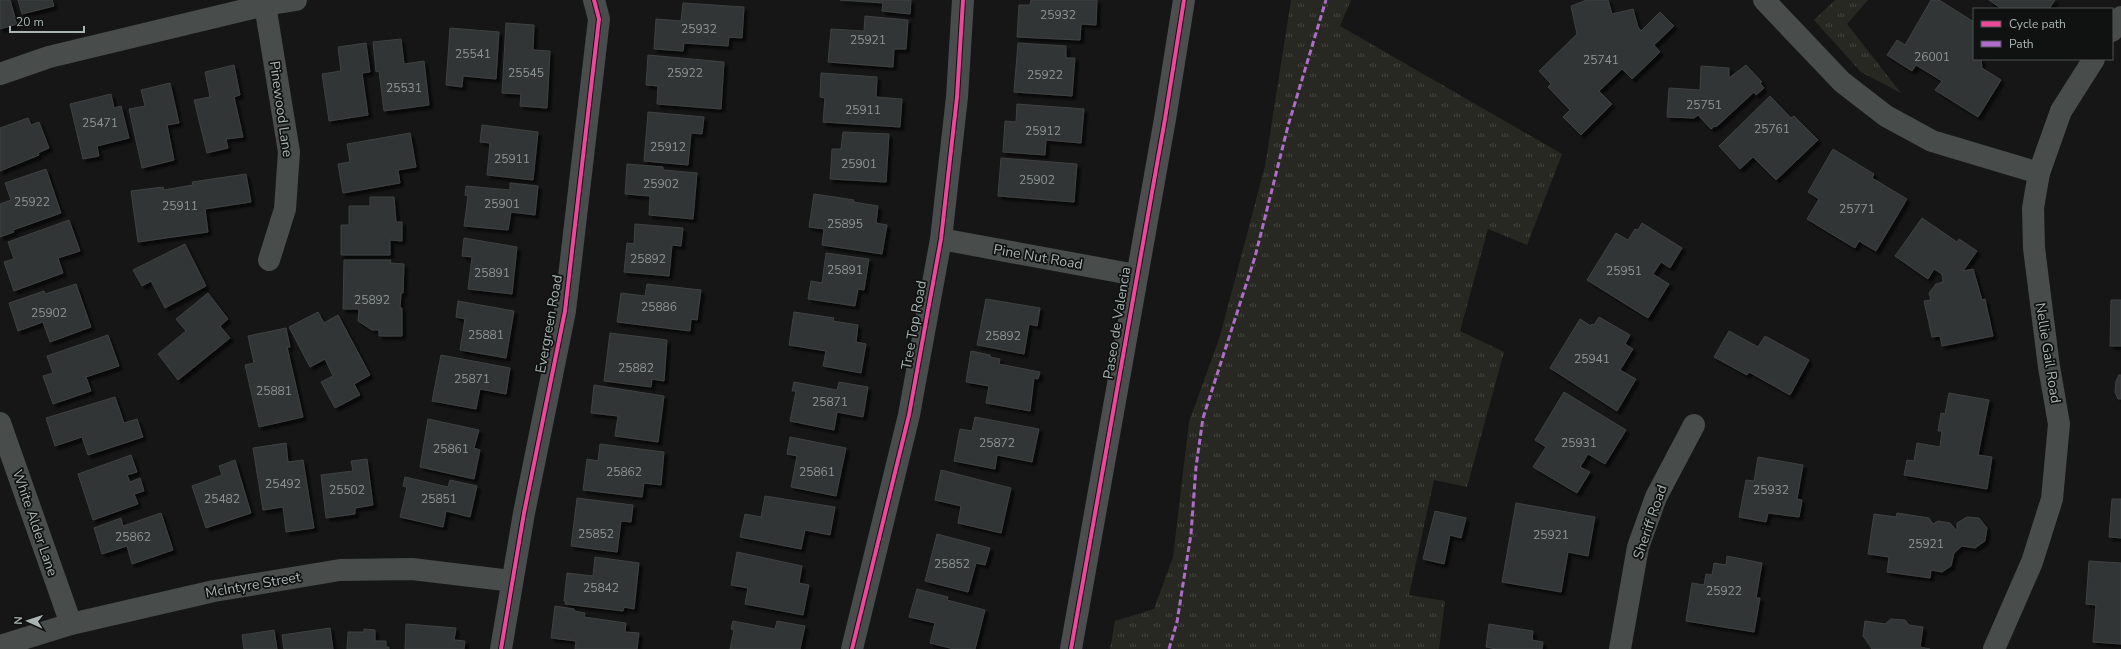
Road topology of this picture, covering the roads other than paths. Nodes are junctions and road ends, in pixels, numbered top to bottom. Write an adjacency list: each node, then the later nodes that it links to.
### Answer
1 (296, 0): 6 (street)
2 (594, 0): 17 (street, Evergreen Road)
3 (963, 0): 12 (street, Tree Top Road)
4 (1184, 0): 14 (main road, Paseo de Valencia)
5 (1764, 0): 11 (street)
6 (265, 5): 10 (street); 13 (street, Pinewood Lane)
7 (2121, 17): 8 (street)
8 (2113, 29)
9 (2093, 60): 11 (street, Nellie Gail Road)
10 (0, 74)
11 (2039, 173): 24 (street, Nellie Gail Road)
12 (940, 239): 14 (street, Pine Nut Road); 21 (street, Tree Top Road)
13 (269, 260)
14 (1136, 275): 22 (main road, Paseo de Valencia)
15 (0, 423): 18 (street, White Alder Lane)
16 (1694, 425): 23 (street, Sheriff Road)
17 (512, 581): 18 (street, McIntyre Street); 20 (street, Evergreen Road)
18 (71, 624): 19 (street, McIntyre Street)
19 (0, 646)
20 (501, 649)
21 (852, 649)
22 (1071, 649)
23 (1620, 649)
24 (1994, 649)

